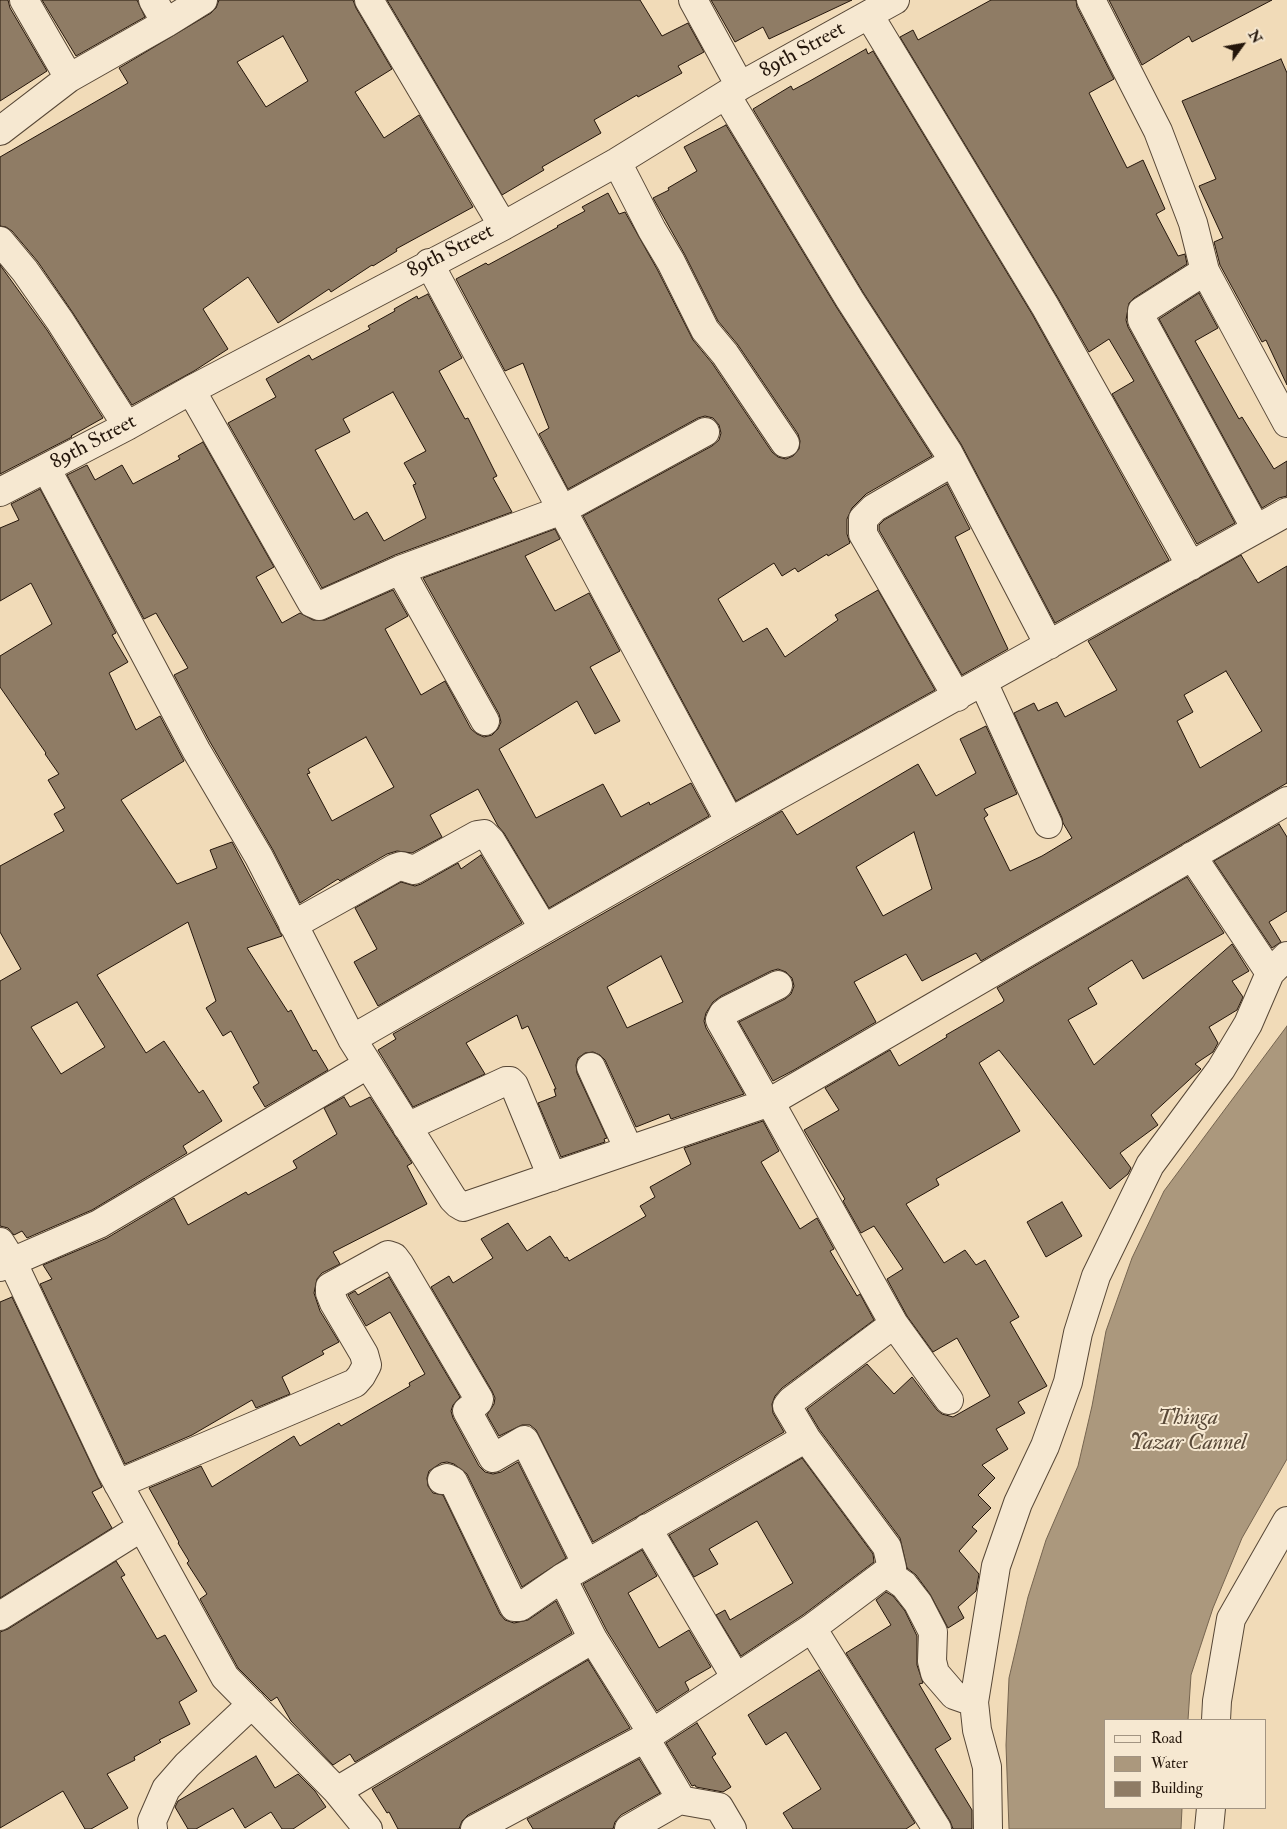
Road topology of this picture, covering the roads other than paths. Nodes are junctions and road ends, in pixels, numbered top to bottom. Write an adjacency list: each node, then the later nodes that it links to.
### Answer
1 (24, 0): 9 (street)
2 (203, 0): 7 (street)
3 (369, 0): 13 (street)
4 (693, 0): 10 (street)
5 (895, 0): 8 (street, 89th Street)
6 (1091, 0): 16 (street)
7 (160, 12): 9 (street)
8 (869, 15): 10 (street, 89th Street); 28 (street)
9 (69, 78): 11 (street)
10 (733, 90): 12 (street, 89th Street); 22 (street)
11 (0, 131)
12 (617, 162): 13 (street, 89th Street); 21 (street)
13 (503, 226): 15 (street, 89th Street)
14 (0, 241): 19 (street)
15 (429, 263): 17 (street, 89th Street); 25 (street)
16 (1205, 271): 18 (street); 27 (street)
17 (191, 390): 19 (street, 89th Street); 29 (street)
18 (1287, 423)
19 (127, 426): 23 (street, 89th Street)
20 (705, 432): 25 (street)
21 (785, 443)
22 (953, 462): 30 (street); 32 (street)
23 (46, 468): 24 (street, 89th Street); 38 (street)
24 (0, 492)
25 (562, 510): 29 (street); 35 (street)
26 (1287, 512): 27 (street)
27 (1256, 529): 28 (street)
28 (1191, 566): 30 (street)
29 (400, 570): 33 (street)
30 (1049, 646): 31 (street)
31 (982, 682): 32 (street); 36 (street)
32 (957, 697): 35 (street)
33 (485, 721)
34 (1287, 801): 37 (street)
35 (730, 822): 39 (street)
36 (1048, 824)
37 (1192, 856): 40 (street); 45 (street)
38 (293, 925): 39 (street); 42 (street)
39 (544, 929): 42 (street)
40 (1279, 965): 65 (street)
41 (778, 985): 45 (street)
42 (352, 1039): 43 (street)
43 (367, 1065): 46 (street); 49 (street)
44 (590, 1067): 47 (street)
45 (768, 1102): 47 (street); 50 (street)
46 (407, 1127): 48 (street); 48 (street)
47 (629, 1150): 48 (street)
48 (552, 1177)
49 (4, 1257): 54 (street)
50 (894, 1324): 51 (street); 52 (street)
51 (949, 1400)
52 (806, 1438): 57 (street); 59 (street)
53 (442, 1480): 60 (street)
54 (118, 1484): 56 (street); 58 (street)
55 (1287, 1522): 67 (street)
56 (142, 1527): 61 (street); 66 (street)
57 (647, 1528): 58 (street); 64 (street)
58 (586, 1563): 60 (street)
59 (887, 1572): 62 (street); 65 (street)
60 (562, 1578): 63 (street)
61 (0, 1616)
62 (812, 1628): 64 (street); 77 (street)
63 (593, 1639): 68 (street); 69 (street)
64 (736, 1678): 68 (street)
65 (974, 1702): 78 (street)
66 (252, 1704): 69 (street); 72 (street)
67 (1216, 1719)
68 (649, 1736): 70 (street); 74 (street)
69 (337, 1791): 73 (street)
70 (682, 1799): 75 (street); 76 (street)
71 (1211, 1809): 79 (street)
72 (153, 1829)
73 (368, 1829)
74 (475, 1829)
75 (629, 1829)
76 (732, 1829)
77 (937, 1829)
78 (988, 1829)
79 (1209, 1829)

